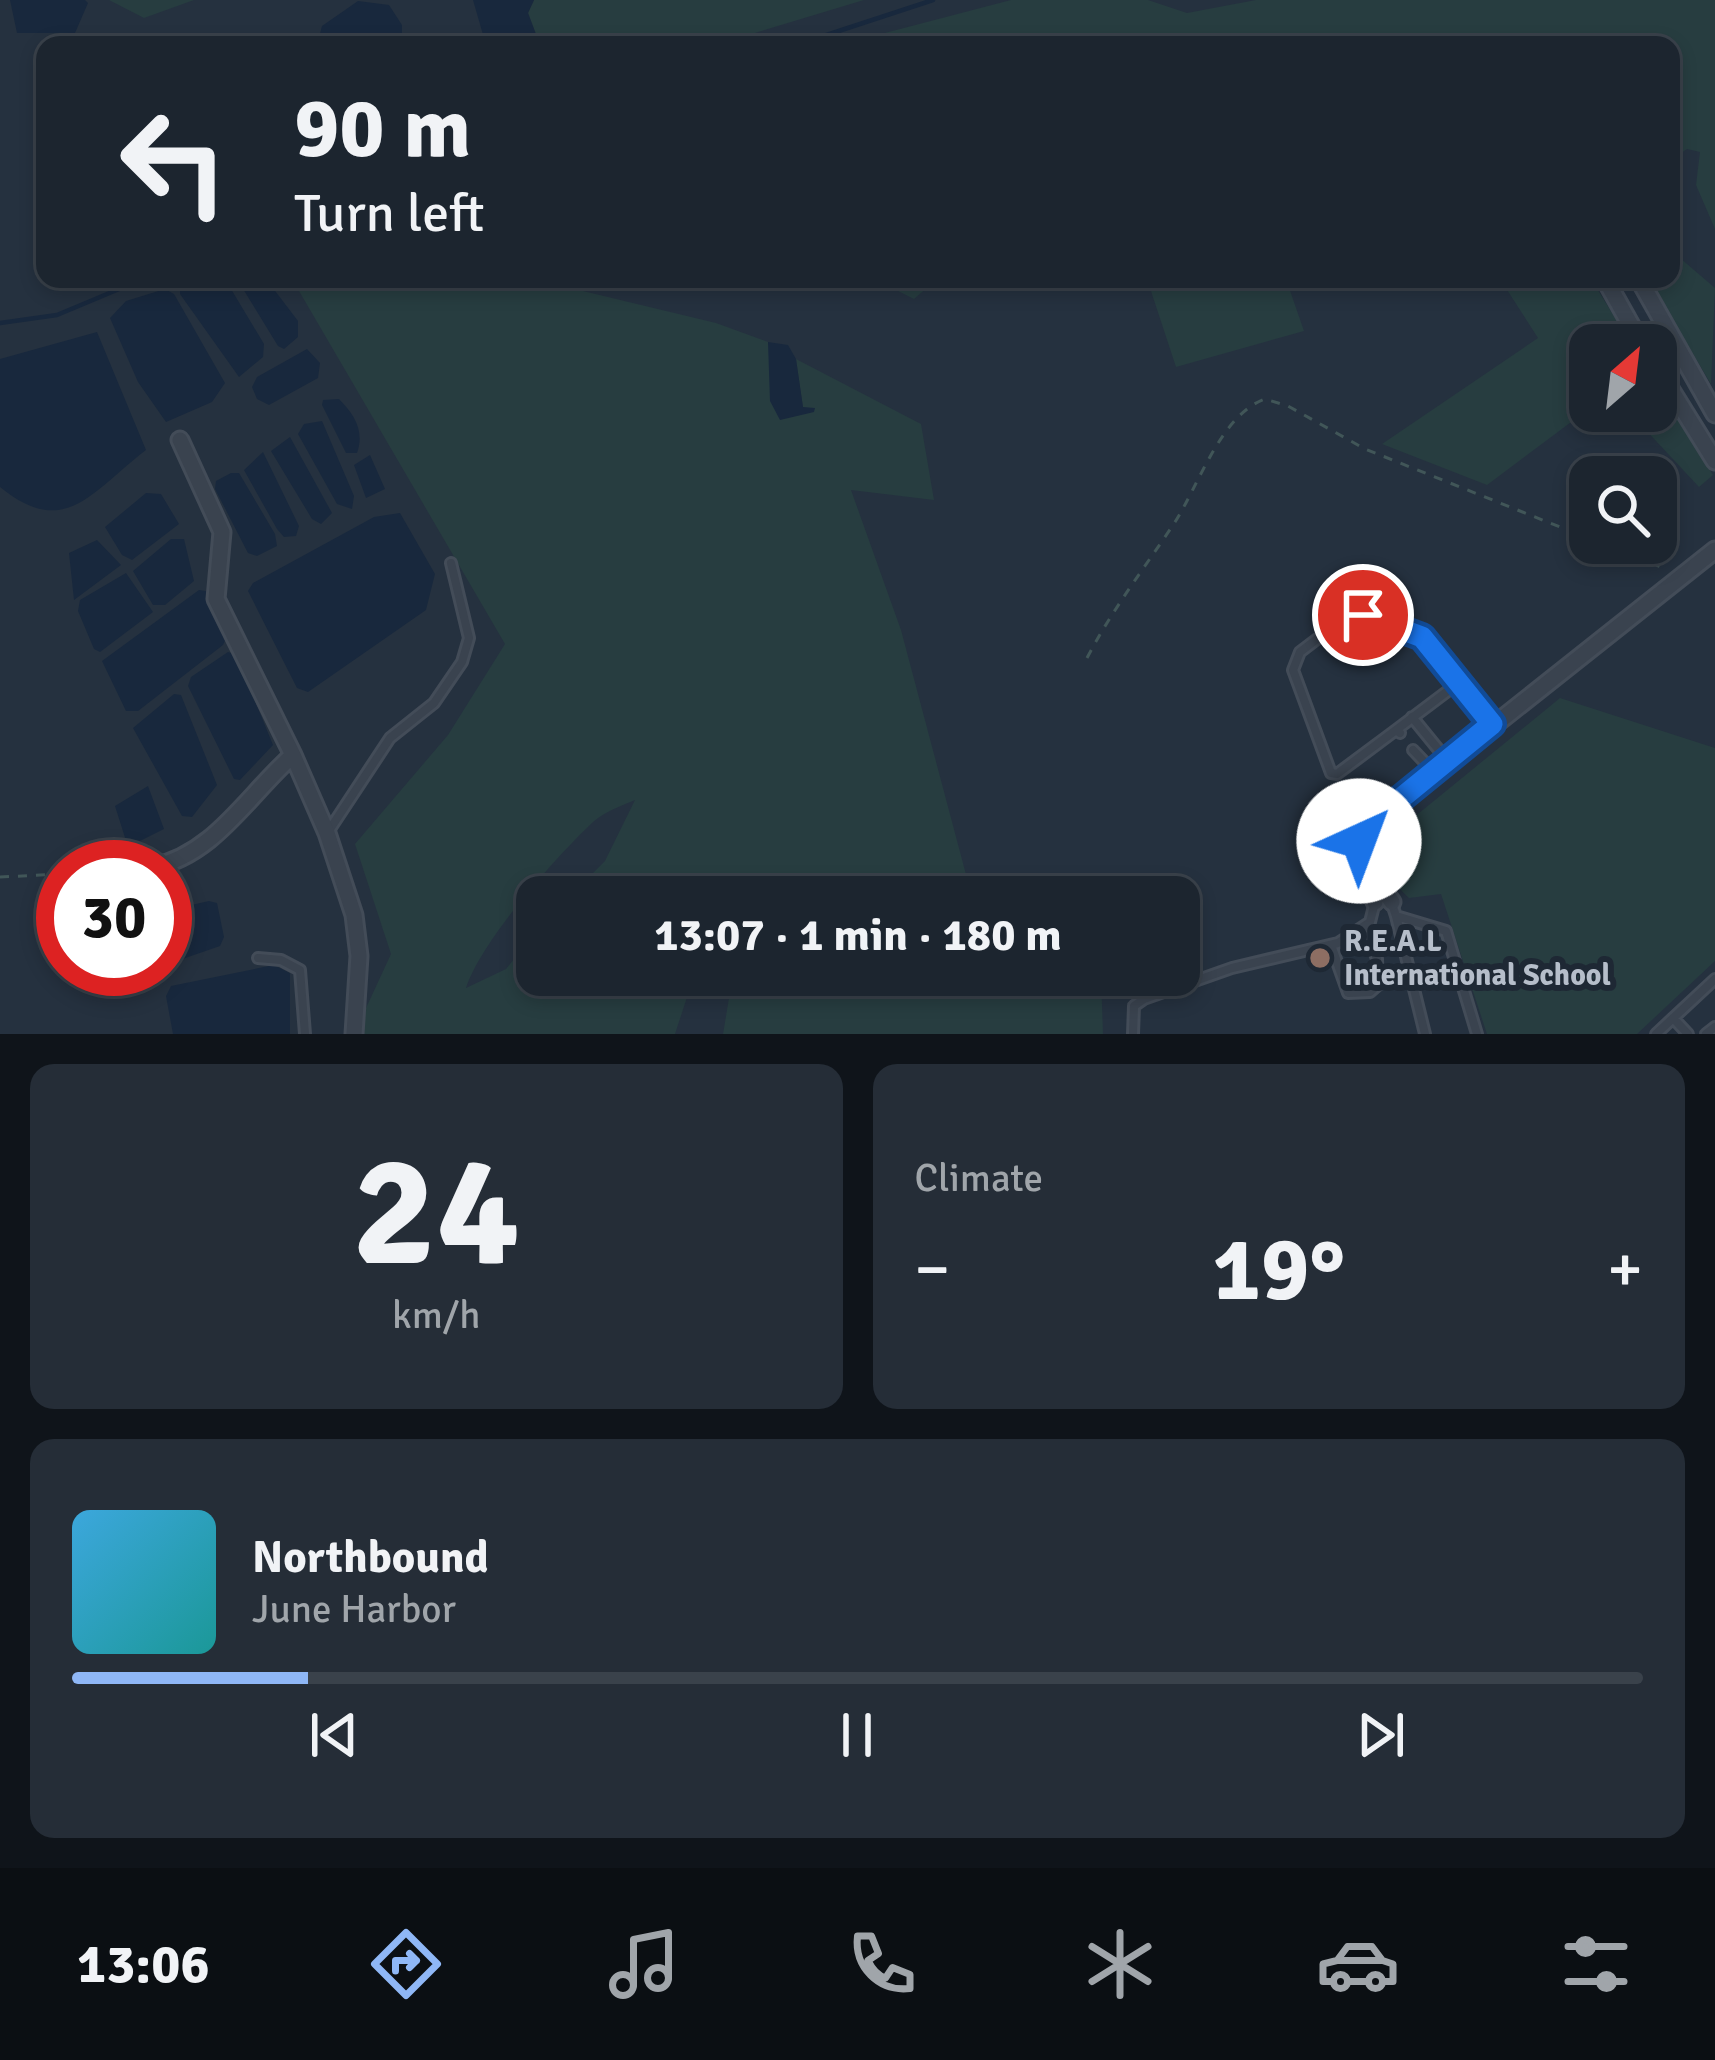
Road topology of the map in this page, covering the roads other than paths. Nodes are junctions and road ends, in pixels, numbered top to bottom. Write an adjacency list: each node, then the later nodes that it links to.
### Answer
1 (1610, 288): 3 (street)
2 (1644, 288): 5 (street)
3 (1630, 324)
4 (1677, 399): 6 (street)
5 (1712, 402): 6 (street)
6 (1688, 416): 8 (street)
7 (180, 440): 15 (street)
8 (1715, 461)
9 (1715, 550): 13 (street)
10 (451, 563): 18 (lane)
11 (1457, 684): 12 (lane); 12 (lane); 13 (lane)
12 (1412, 717): 16 (lane)
13 (1492, 724): 16 (street)
14 (1413, 750): 17 (lane)
15 (293, 755): 18 (street); 19 (street)
16 (1448, 760): 17 (street)
17 (1433, 771): 20 (street)
18 (327, 833): 28 (street)
19 (192, 855)
20 (1388, 907): 21 (lane); 30 (lane); 31 (lane)
21 (1365, 927): 22 (lane); 22 (lane)
22 (1331, 945): 29 (lane)
23 (258, 958): 27 (lane)
24 (1715, 979): 25 (lane)
25 (1673, 1018): 32 (lane); 33 (lane)
26 (1715, 1027): 34 (lane)
27 (305, 1034)
28 (354, 1034)
29 (1133, 1034)
30 (1425, 1034)
31 (1477, 1034)
32 (1656, 1034)
33 (1688, 1034)
34 (1706, 1034)

